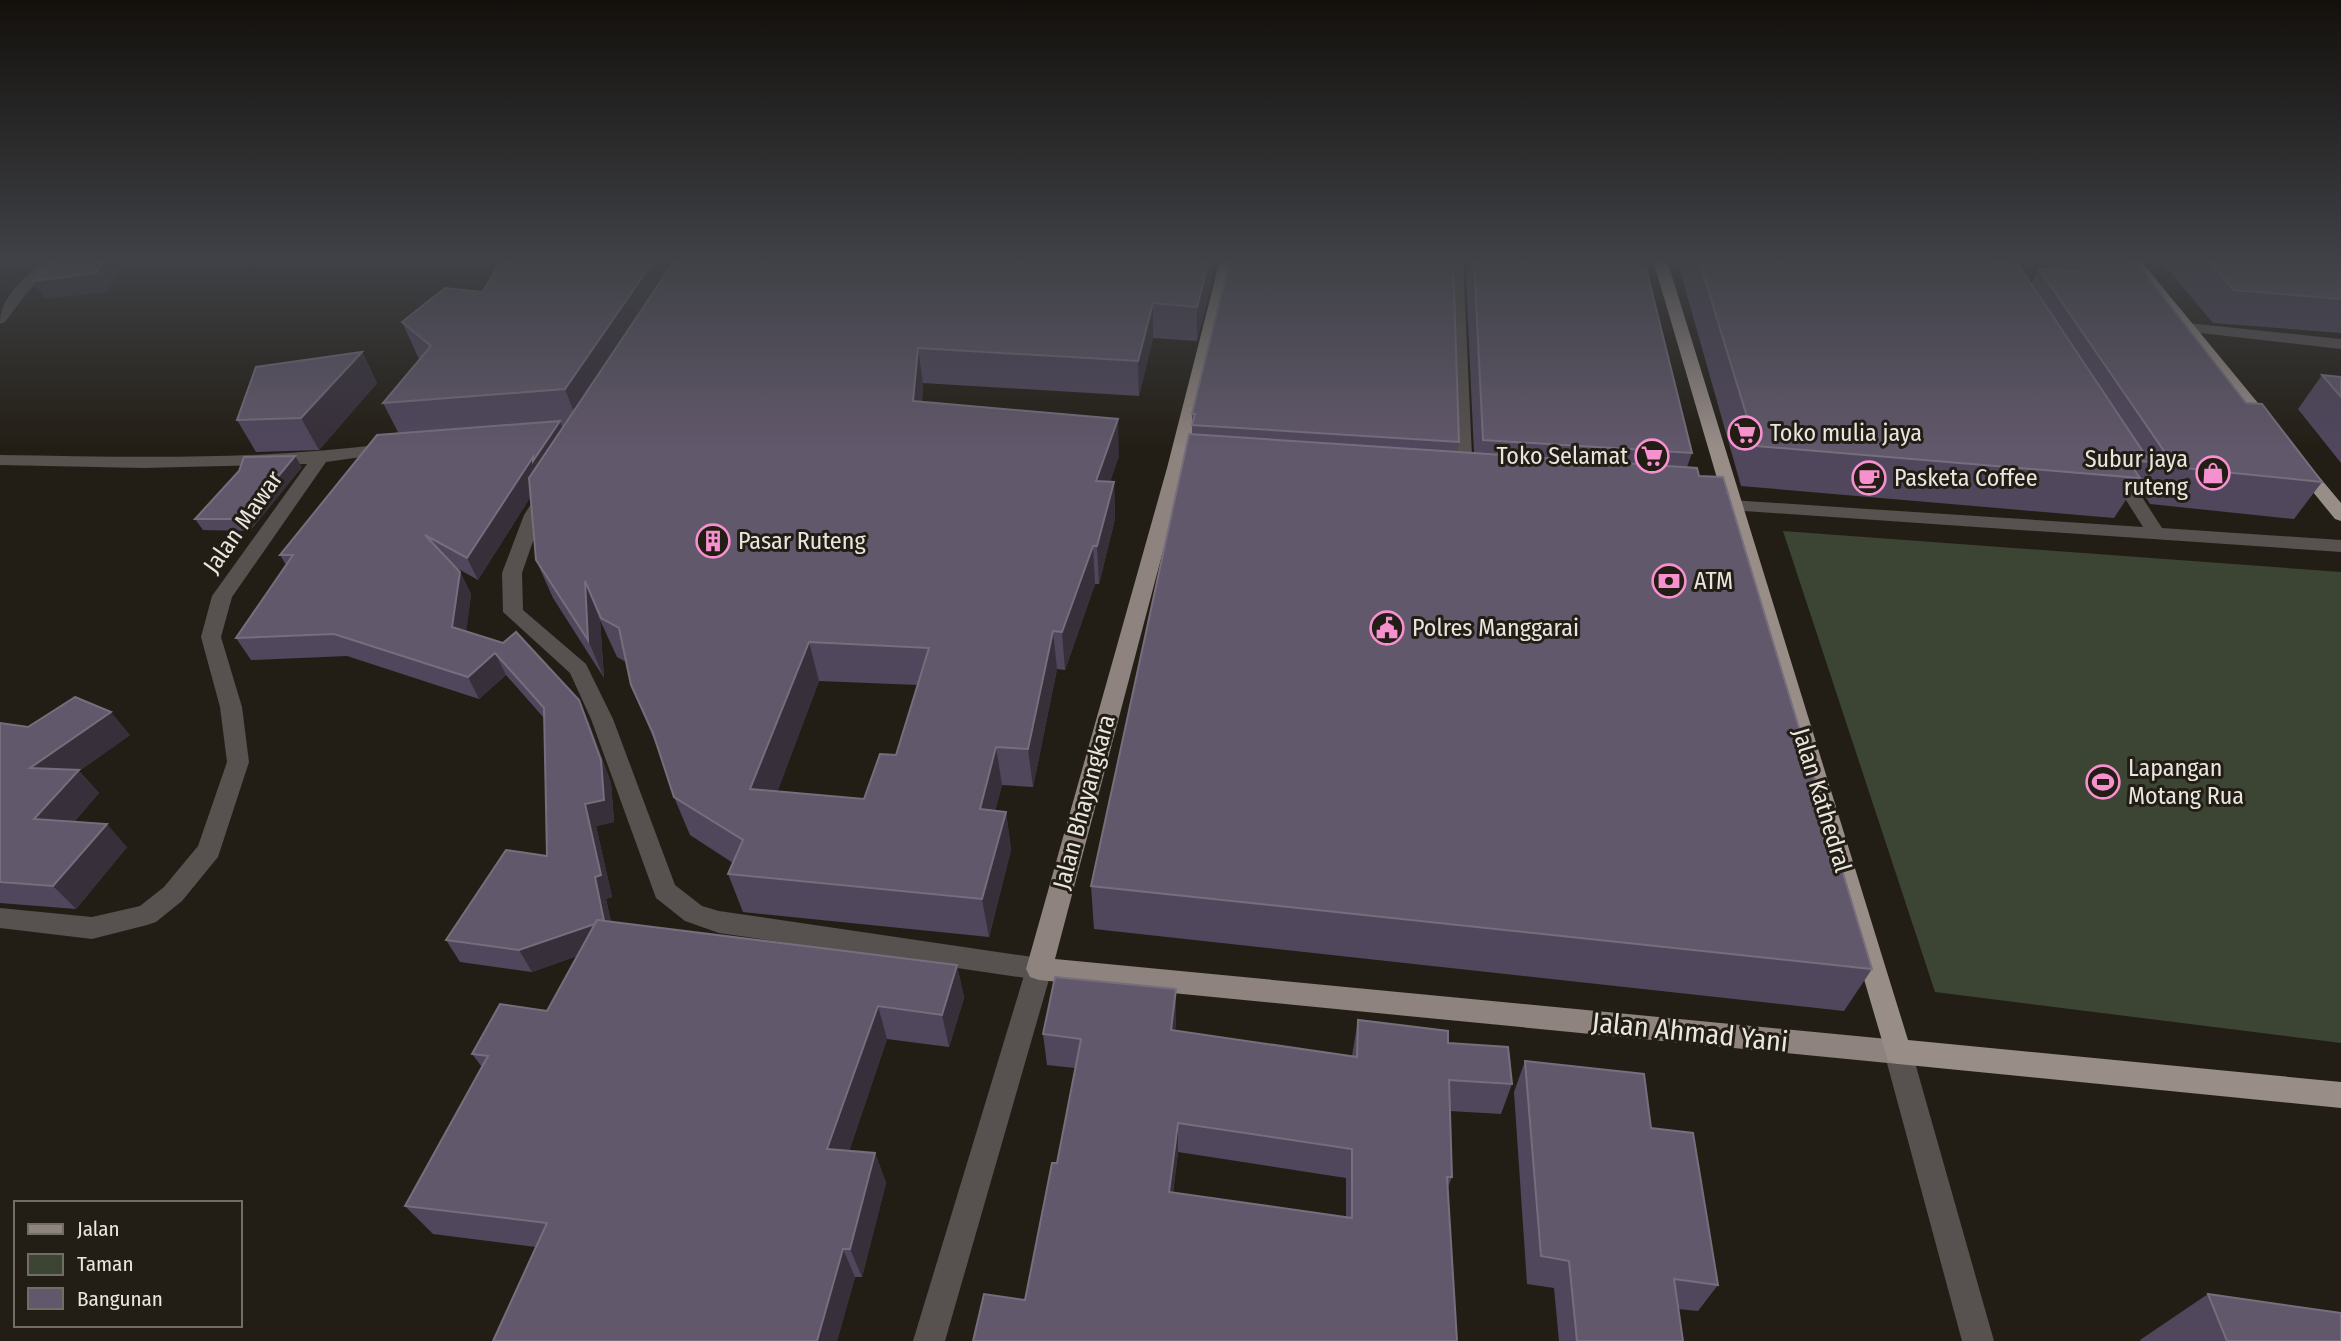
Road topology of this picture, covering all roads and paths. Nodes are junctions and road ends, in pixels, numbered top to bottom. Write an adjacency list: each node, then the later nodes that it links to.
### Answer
1 (1214, 323): 21 (main road, Jalan Bhayangkara)
2 (1458, 323): 14 (street)
3 (1679, 323): 16 (highway, Jalan Kathedral)
4 (2184, 323): 5 (highway)
5 (2188, 328): 6 (street); 7 (highway)
6 (2341, 344)
7 (2273, 432)
8 (417, 445): 11 (street)
9 (2290, 453): 17 (highway)
10 (2106, 454): 18 (street)
11 (320, 458): 12 (street); 20 (street, Jalan Mawar)
12 (0, 460)
13 (564, 468): 21 (street)
14 (1464, 487)
15 (1693, 502): 16 (street)
16 (1734, 505): 18 (street); 22 (highway, Jalan Kathedral)
17 (2341, 515)
18 (2156, 533): 19 (street)
19 (2341, 546)
20 (0, 918)
21 (1039, 969): 22 (main road, Jalan Ahmad Yani); 24 (street, Jalan Bhayangkara)
22 (1898, 1052): 23 (highway, Jalan Ahmad Yani); 25 (street, Jalan Kathedral)
23 (2341, 1095)
24 (929, 1341)
25 (1978, 1341)

